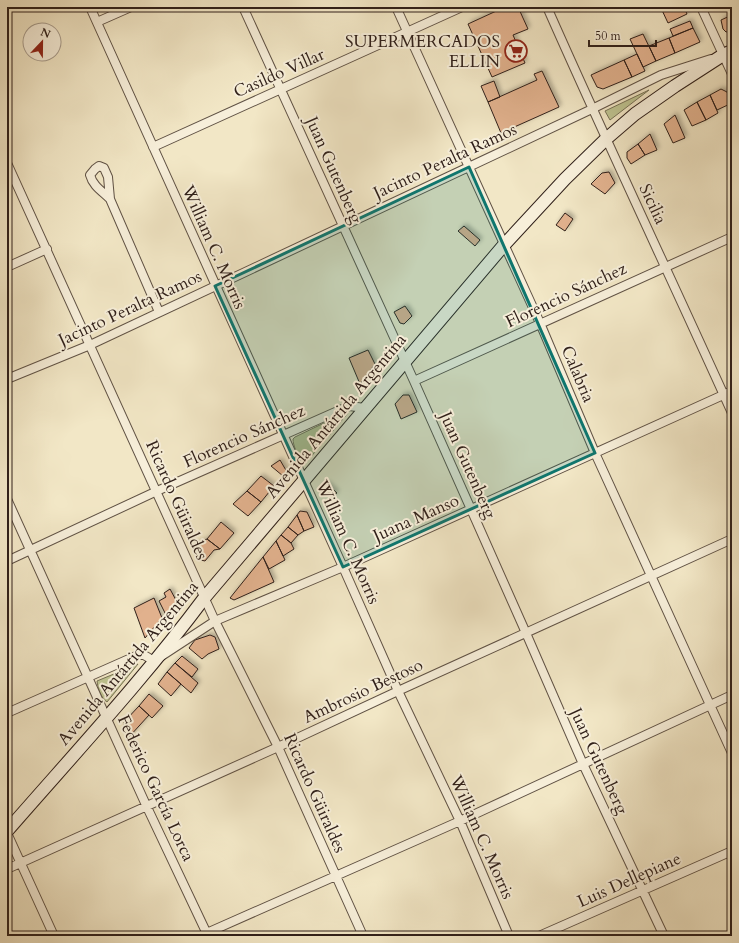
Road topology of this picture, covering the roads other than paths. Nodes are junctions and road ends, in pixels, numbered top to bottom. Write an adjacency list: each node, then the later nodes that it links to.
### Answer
1 (90, 7): 8 (street, William C. Morris)
2 (131, 7): 8 (street)
3 (243, 7): 12 (street, Juan Gutenberg)
4 (396, 7): 9 (street, Calabria)
5 (462, 7): 9 (street, Casildo Villar)
6 (548, 7): 13 (street, Sicilia)
7 (701, 7): 10 (street)
8 (97, 22): 15 (street, William C. Morris)
9 (408, 32): 12 (street, Casildo Villar); 17 (street, Calabria)
10 (728, 53): 11 (street); 13 (street, Jacinto Peralta Ramos); 14 (main road, Avenida Antártida Argentina)
11 (732, 74)
12 (280, 89): 15 (street, Casildo Villar); 19 (street, Juan Gutenberg)
13 (592, 109): 14 (street, Sicilia); 17 (street, Jacinto Peralta Ramos)
14 (606, 139): 21 (main road, Avenida Antártida Argentina); 23 (street, Sicilia)
15 (153, 147): 25 (street, William C. Morris)
16 (7, 163): 22 (street, Ricardo Güiraldes)
17 (469, 167): 19 (street, Jacinto Peralta Ramos); 21 (street, Calabria)
18 (110, 199): 26 (street)
19 (342, 226): 25 (street, Jacinto Peralta Ramos); 29 (street, Juan Gutenberg)
20 (732, 237): 23 (street, Florencio Sánchez)
21 (504, 245): 27 (street, Calabria); 29 (main road, Avenida Antártida Argentina)
22 (46, 249): 24 (street); 28 (street, Ricardo Güiraldes)
23 (666, 266): 27 (street, Florencio Sánchez); 33 (street, Sicilia)
24 (7, 267)
25 (215, 286): 26 (street, Jacinto Peralta Ramos); 36 (street, William C. Morris)
26 (159, 312): 28 (street, Jacinto Peralta Ramos)
27 (540, 323): 31 (street, Florencio Sánchez); 37 (street, Calabria)
28 (90, 345): 30 (street, Jacinto Peralta Ramos); 39 (street, Ricardo Güiraldes)
29 (404, 361): 31 (street, Juan Gutenberg); 34 (main road, Avenida Antártida Argentina)
30 (7, 380)
31 (414, 381): 41 (street, Juan Gutenberg)
32 (732, 391): 33 (street, Juana Manso)
33 (724, 395): 35 (street, Sicilia); 37 (street, Juana Manso)
34 (365, 408): 36 (street, Florencio Sánchez); 38 (main road, Avenida Antártida Argentina)
35 (732, 413)
36 (283, 435): 38 (street, William C. Morris); 39 (street, Florencio Sánchez)
37 (595, 453): 41 (street, Juana Manso); 46 (street, Calabria)
38 (304, 481): 45 (street, William C. Morris); 47 (main road, Avenida Antártida Argentina)
39 (157, 491): 43 (street, Florencio Sánchez); 47 (street, Ricardo Güiraldes)
40 (7, 499): 43 (street, Federico García Lorca)
41 (471, 509): 45 (street, Juana Manso); 49 (street, Juan Gutenberg)
42 (732, 539): 46 (street, Ambrosio Bestoso)
43 (30, 550): 44 (street, Florencio Sánchez); 51 (street, Federico García Lorca)
44 (7, 561)
45 (343, 567): 48 (street, Juana Manso); 52 (street, William C. Morris)
46 (651, 576): 49 (street, Ambrosio Bestoso); 54 (street, Calabria)
47 (205, 597): 48 (street, Ricardo Güiraldes); 50 (main road, Avenida Antártida Argentina)
48 (215, 621): 50 (street, Juana Manso); 57 (street, Ricardo Güiraldes)
49 (526, 633): 52 (street, Ambrosio Bestoso); 59 (street, Juan Gutenberg)
50 (154, 661): 51 (street); 56 (main road, Avenida Antártida Argentina)
51 (88, 677): 55 (street); 56 (street, Federico García Lorca)
52 (398, 691): 57 (street, Ambrosio Bestoso); 61 (street, William C. Morris)
53 (732, 695): 54 (street)
54 (710, 705): 58 (street, Calabria); 59 (street)
55 (7, 713)
56 (107, 717): 60 (street, Federico García Lorca); 62 (main road, Avenida Antártida Argentina)
57 (278, 747): 60 (street, Ambrosio Bestoso); 66 (street, Ricardo Güiraldes)
58 (732, 753)
59 (583, 764): 61 (street); 67 (street, Juan Gutenberg)
60 (146, 805): 64 (street, Ambrosio Bestoso); 68 (street, Federico García Lorca)
61 (460, 821): 66 (street); 71 (street, William C. Morris)
62 (7, 832): 64 (street)
63 (732, 851): 67 (street, Luis Dellepiane)
64 (20, 862): 65 (street, Ambrosio Bestoso); 69 (street)
65 (7, 869)
66 (336, 876): 68 (street); 70 (street, Ricardo Güiraldes)
67 (643, 890): 72 (street, Luis Dellepiane); 73 (street, Juan Gutenberg)
68 (205, 935)
69 (54, 936)
70 (363, 936)
71 (509, 936)
72 (539, 936)
73 (664, 936)

